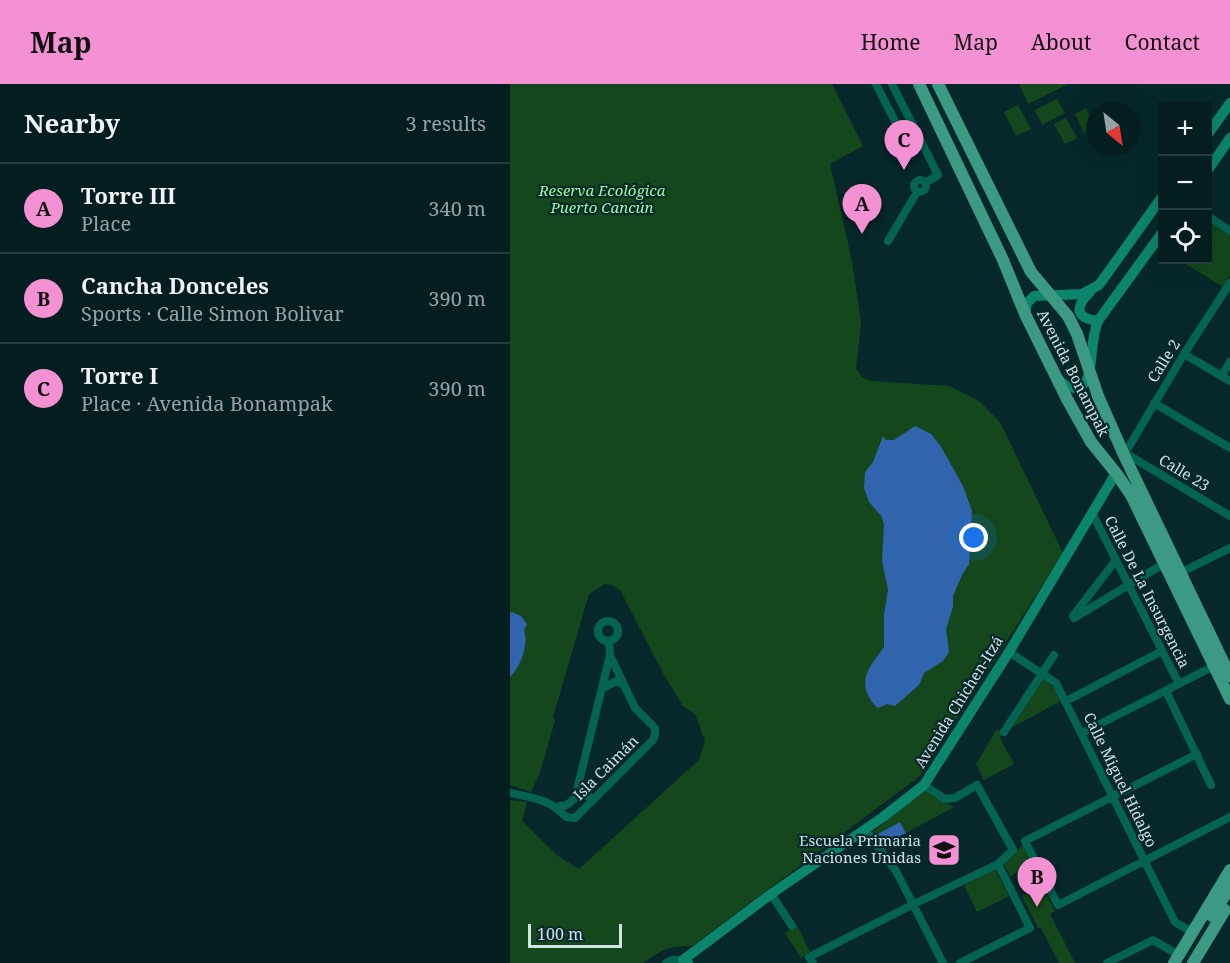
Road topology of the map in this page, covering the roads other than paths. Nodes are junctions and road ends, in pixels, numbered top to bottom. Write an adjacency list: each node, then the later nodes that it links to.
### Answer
1 (876, 84): 8 (street)
2 (892, 84): 14 (street)
3 (919, 84): 16 (main road, Avenida Bonampak)
4 (938, 84): 15 (main road, Avenida Bonampak)
5 (1230, 103): 6 (street)
6 (1212, 128)
7 (1230, 138): 9 (street)
8 (906, 143)
9 (1212, 164)
10 (1158, 203): 18 (street)
11 (1212, 219): 12 (street)
12 (1230, 231)
13 (1158, 238): 21 (street)
14 (888, 241)
15 (1031, 272): 16 (main road); 19 (main road, Avenida Bonampak)
16 (1012, 280): 20 (main road, Avenida Bonampak)
17 (1230, 284): 22 (street, Calle 2)
18 (1091, 291): 19 (street); 21 (street)
19 (1051, 295): 20 (street); 24 (main road, Avenida Bonampak)
20 (1025, 314): 25 (main road, Avenida Bonampak)
21 (1098, 321): 24 (street)
22 (1184, 354): 26 (street); 28 (street, Calle 2)
23 (1230, 362): 26 (street)
24 (1090, 372): 25 (street); 30 (main road, Avenida Bonampak)
25 (1056, 375): 31 (main road, Avenida Bonampak)
26 (1222, 375): 27 (street)
27 (1230, 381)
28 (1154, 403): 29 (street); 30 (street, Calle 2)
29 (1230, 448)
30 (1124, 454): 33 (street, Calle 23); 37 (main road, Avenida Bonampak)
31 (1116, 473): 32 (street, Avenida Chichen-Itzá); 36 (main road, Avenida Bonampak)
32 (1092, 513): 35 (street, Calle De La Insurgencia); 40 (street, Avenida Chichen-Itzá)
33 (1230, 516)
34 (1230, 548): 37 (street)
35 (1116, 560): 38 (street, Calle De La Insurgencia); 38 (street)
36 (1165, 563): 38 (street); 44 (main road, Avenida Bonampak)
37 (1180, 573): 46 (main road, Avenida Bonampak)
38 (1129, 583): 41 (street, Calle De La Insurgencia)
39 (609, 641): 42 (street, Isla Caimán)
40 (1009, 651): 45 (street, Calle Miguel Hidalgo); 57 (street, Avenida Chichen-Itzá)
41 (1162, 651): 47 (street, Calle De La Insurgencia); 52 (street)
42 (610, 655): 48 (street, Isla Caimán); 49 (street, Isla Caimán)
43 (1054, 655): 45 (street)
44 (1214, 666): 47 (street); 51 (main road, Avenida Bonampak)
45 (1043, 673): 52 (street, Calle Miguel Hidalgo); 53 (street)
46 (1230, 676)
47 (1179, 684): 50 (street)
48 (624, 685): 49 (street); 61 (street, Isla Caimán)
49 (602, 689): 56 (street, Isla Caimán)
50 (1166, 691): 54 (street); 55 (street)
51 (1230, 699)
52 (1066, 701): 54 (street, Calle Miguel Hidalgo)
53 (1004, 732)
54 (1082, 733): 60 (street, Calle Miguel Hidalgo)
55 (1197, 754): 58 (street); 60 (street)
56 (579, 784): 61 (street); 62 (street, Isla Caimán)
57 (924, 785): 64 (street, Avenida Chichen-Itzá); 66 (street)
58 (1211, 785)
59 (510, 792): 62 (street, Isla Caimán)
60 (1113, 797): 65 (street, Calle Miguel Hidalgo); 65 (street)
61 (594, 799): 62 (street, Isla Caimán)
62 (556, 807)
63 (1230, 818): 65 (street)
64 (865, 829): 69 (street, Avenida Chichen-Itzá); 71 (street)
65 (1145, 862): 74 (street, Calle Miguel Hidalgo)
66 (998, 864): 71 (street); 80 (street)
67 (1230, 870): 74 (main road)
68 (1230, 886): 76 (main road)
69 (771, 894): 73 (street); 77 (street, Avenida Chichen-Itzá)
70 (1230, 902): 82 (main road)
71 (914, 904): 75 (street); 79 (street)
72 (1230, 913): 83 (main road)
73 (792, 926)
74 (1192, 932): 76 (main road)
75 (811, 960)
76 (1179, 960): 81 (street)
77 (685, 961): 78 (street)
78 (666, 963)
79 (943, 963)
80 (960, 963)
81 (1107, 963)
82 (1192, 963)
83 (1200, 963)

